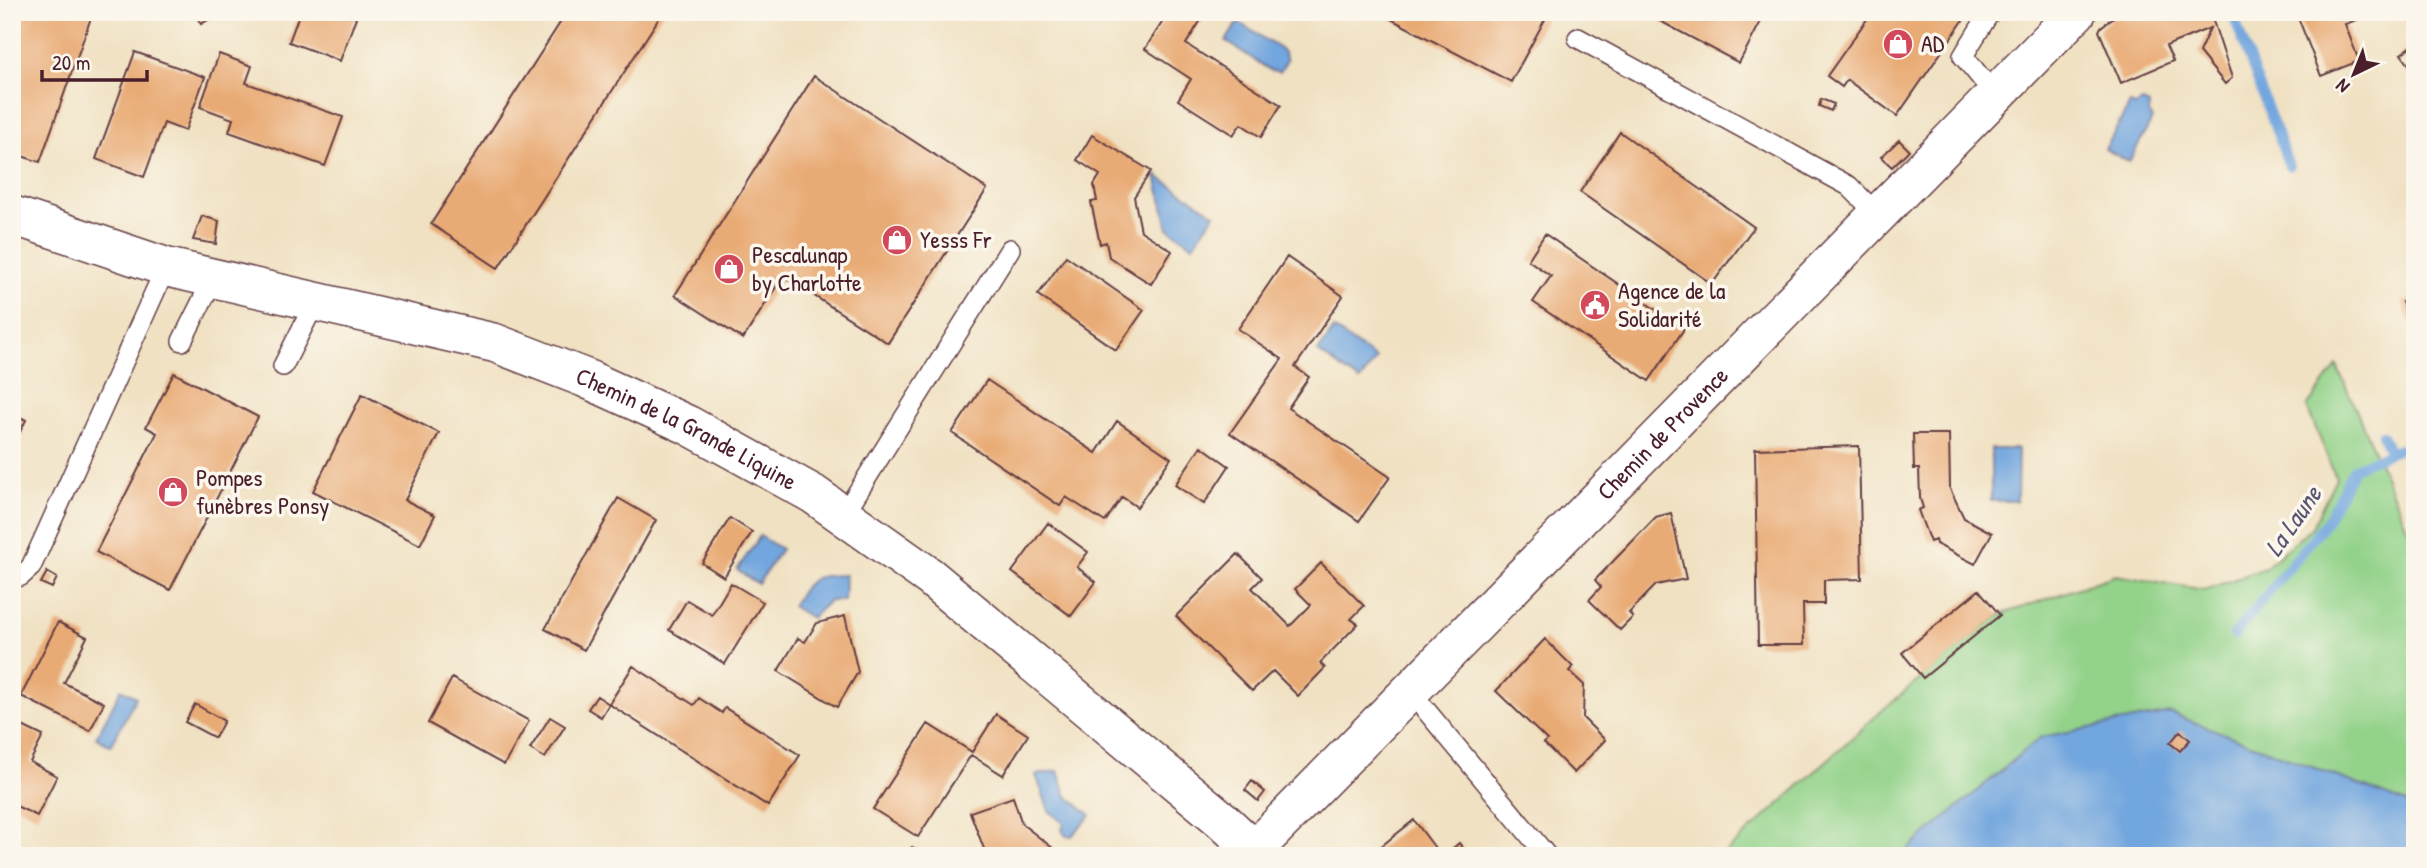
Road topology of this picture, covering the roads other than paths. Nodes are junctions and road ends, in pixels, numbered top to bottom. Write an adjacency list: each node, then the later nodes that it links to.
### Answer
1 (1990, 12): 4 (lane)
2 (2077, 12): 4 (street, Chemin de Provence)
3 (1578, 38): 6 (lane)
4 (1996, 96): 6 (street, Chemin de Provence)
5 (12, 215): 8 (street, Chemin de la Grande Liquine)
6 (1879, 216): 15 (street, Chemin de Provence)
7 (1010, 249): 13 (lane)
8 (166, 267): 9 (street, Chemin de la Grande Liquine); 14 (lane)
9 (214, 277): 10 (street, Chemin de la Grande Liquine); 11 (lane)
10 (316, 301): 12 (lane); 13 (street, Chemin de la Grande Liquine)
11 (182, 341)
12 (283, 366)
13 (845, 514): 16 (street, Chemin de la Grande Liquine)
14 (12, 572)
15 (1410, 691): 16 (street, Chemin de Provence); 17 (lane)
16 (1251, 853)
17 (1547, 856)

